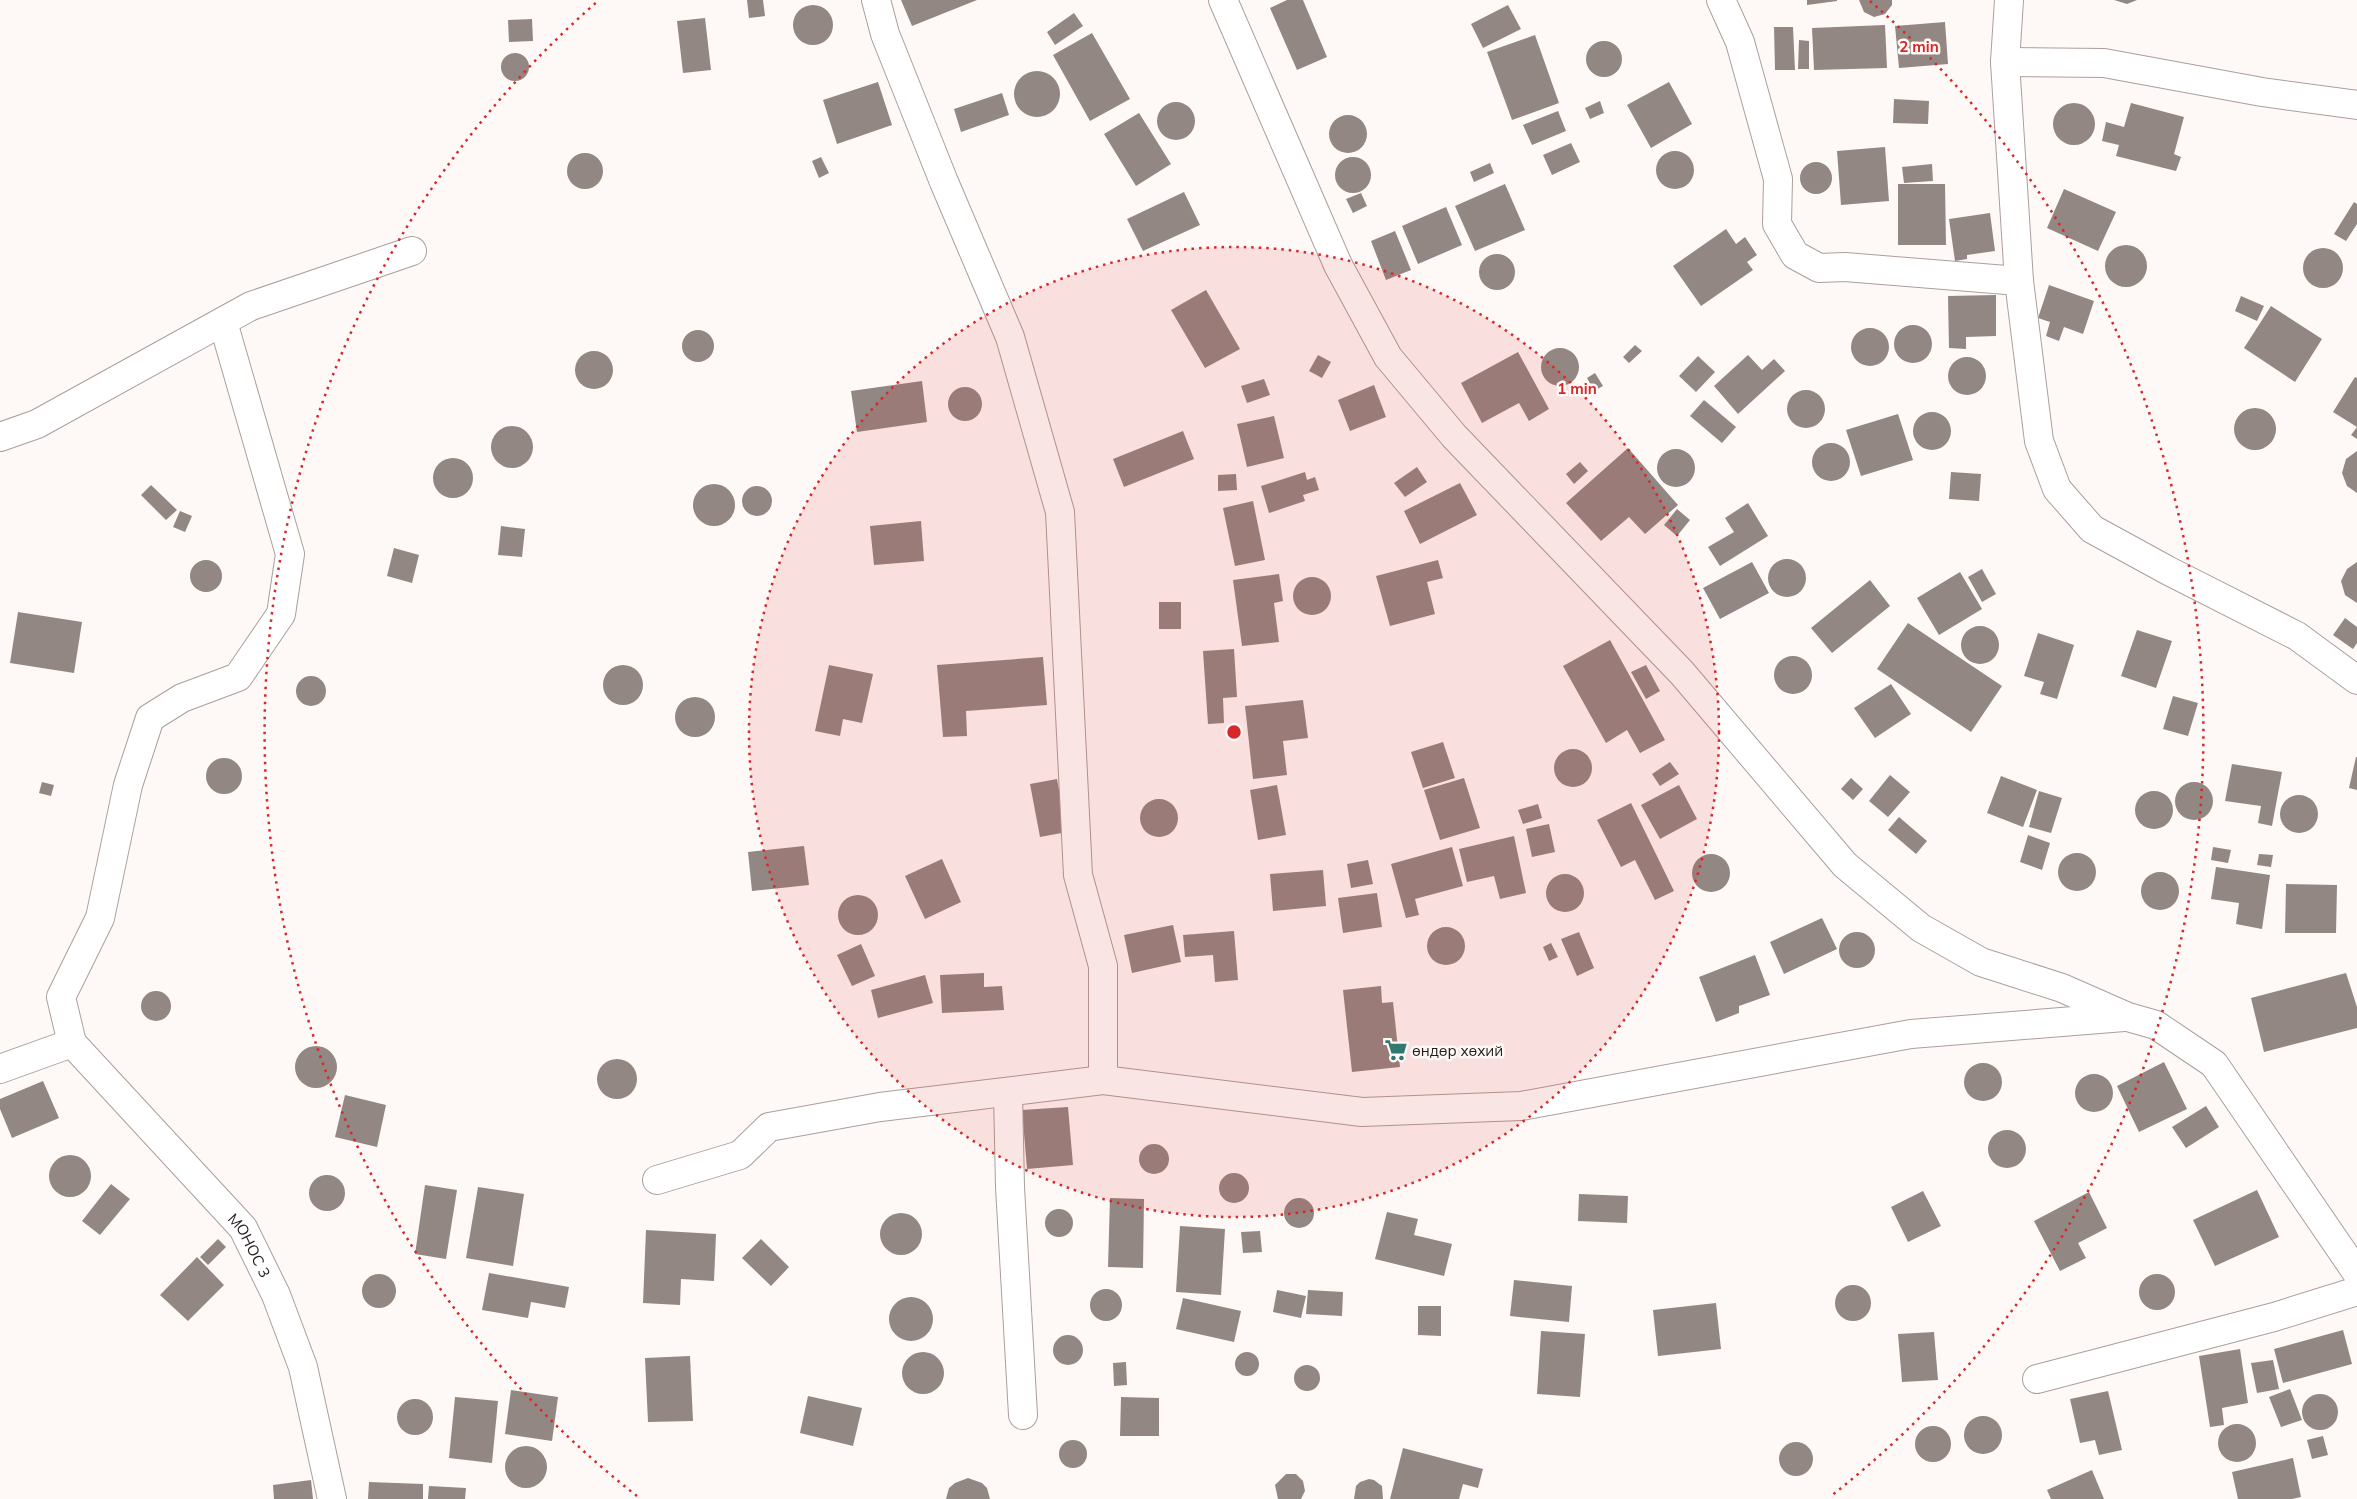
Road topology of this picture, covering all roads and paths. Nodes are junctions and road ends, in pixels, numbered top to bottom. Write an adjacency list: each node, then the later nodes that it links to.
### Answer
1 (876, 0): 15 (street)
2 (1223, 0): 12 (street)
3 (1721, 0): 8 (street)
4 (2008, 0): 5 (street)
5 (2004, 62): 6 (street); 8 (street)
6 (2357, 104)
7 (412, 251): 9 (street)
8 (2019, 281): 11 (street)
9 (222, 322): 10 (street); 13 (street)
10 (0, 437)
11 (2357, 680)
12 (2128, 1017): 15 (street); 18 (street)
13 (72, 1044): 14 (street); 22 (street, МОНОС 3)
14 (0, 1069)
15 (1103, 1080): 16 (street)
16 (1008, 1093): 17 (street); 21 (street)
17 (657, 1180)
18 (2357, 1273)
19 (2357, 1291): 20 (street)
20 (2037, 1379)
21 (1022, 1414)
22 (332, 1499)

